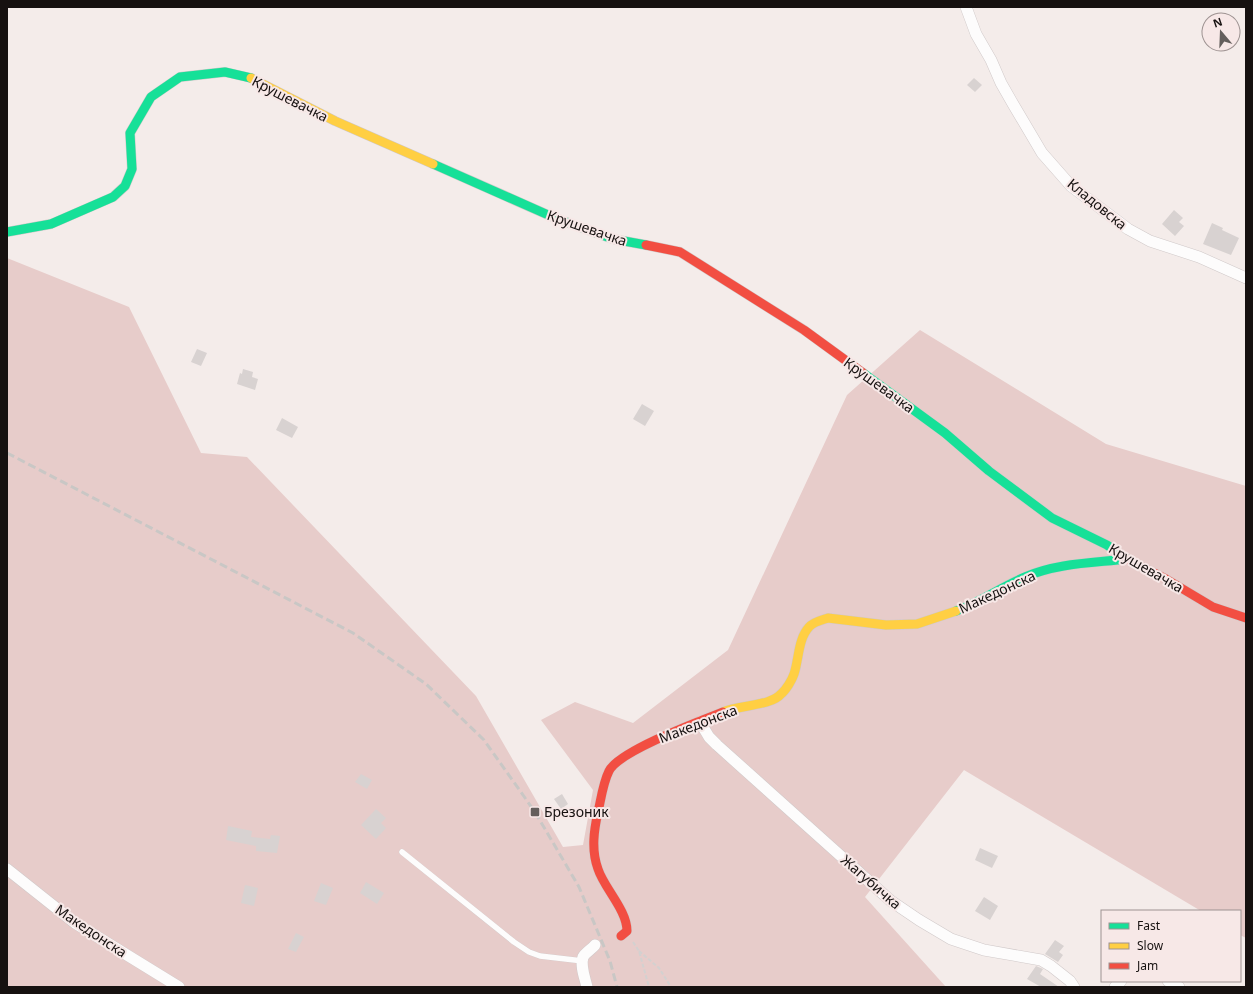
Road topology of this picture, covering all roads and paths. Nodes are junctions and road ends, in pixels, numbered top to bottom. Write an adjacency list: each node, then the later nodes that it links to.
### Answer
1 (966, 7): 3 (street, Кладовска)
2 (7, 232): 4 (street, Крушевачка)
3 (1246, 278)
4 (1127, 559): 5 (street, Крушевачка); 6 (street, Македонска)
5 (1246, 618)
6 (700, 722): 9 (street, Македонска); 18 (street, Жагубичка)
7 (402, 852): 12 (lane)
8 (7, 869): 14 (street, Македонска)
9 (624, 933): 11 (path)
10 (595, 945): 12 (street)
11 (639, 951): 16 (path); 17 (path)
12 (583, 961): 15 (street)
13 (1170, 982): 19 (street)
14 (180, 987)
15 (587, 987)
16 (649, 987)
17 (671, 987)
18 (1074, 987)
19 (1179, 987)

